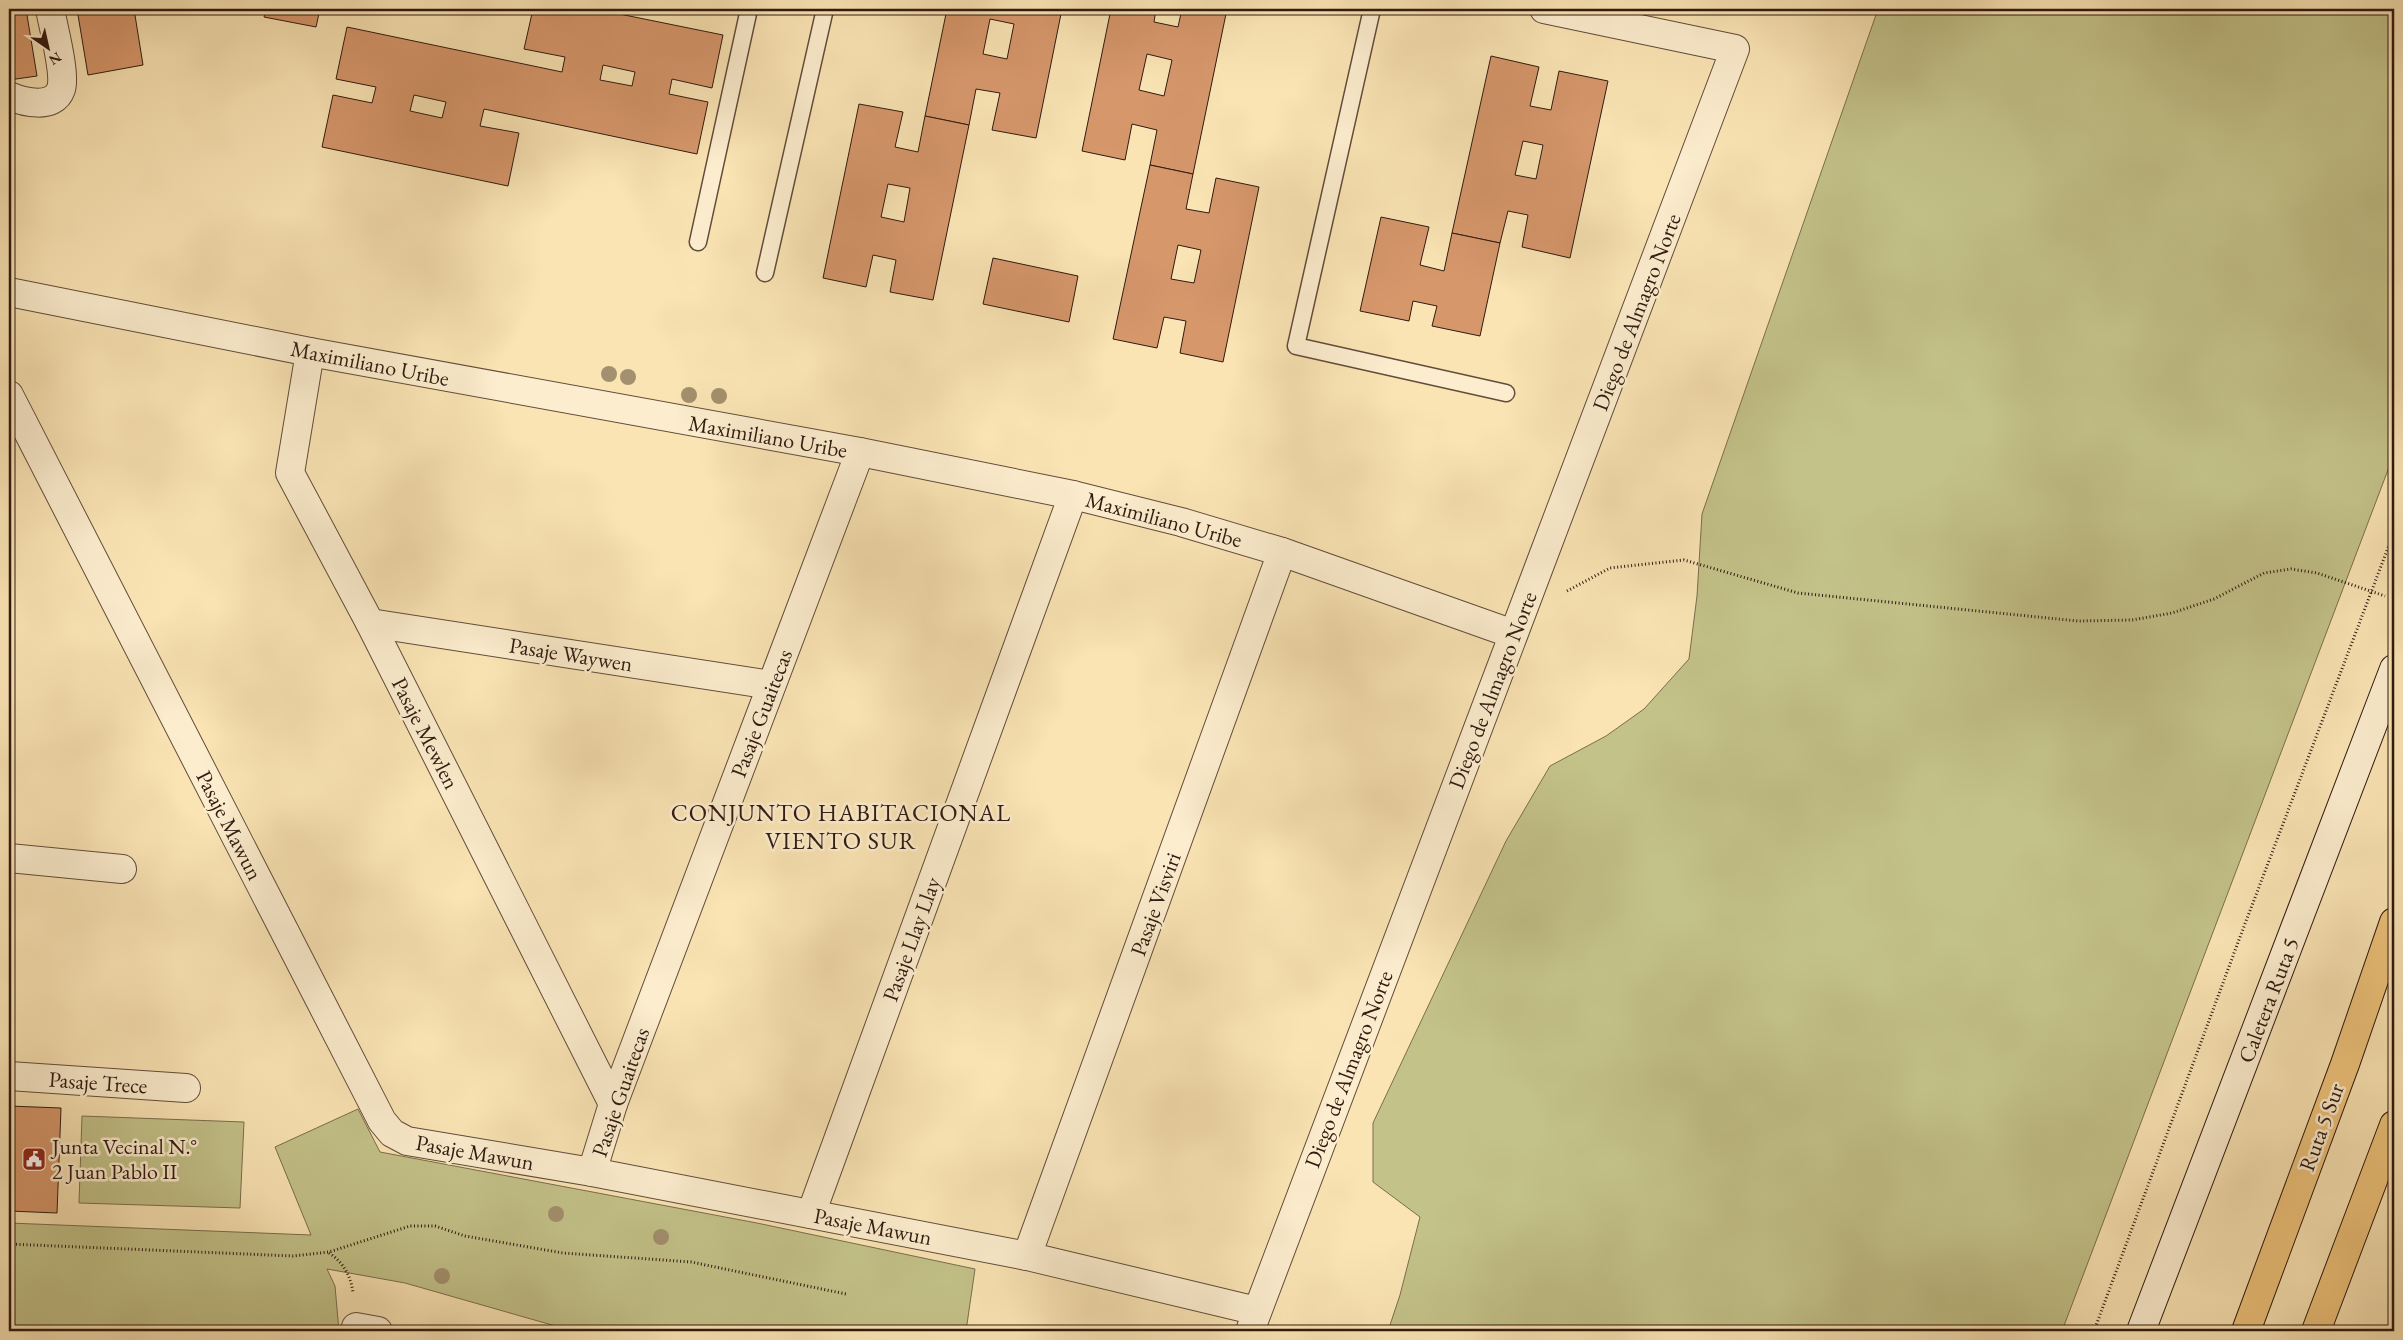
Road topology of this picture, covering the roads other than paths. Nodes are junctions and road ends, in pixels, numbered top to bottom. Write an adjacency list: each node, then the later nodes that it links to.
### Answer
1 (50, 9): 6 (street)
2 (749, 9): 7 (lane)
3 (825, 9): 8 (lane)
4 (1372, 9): 11 (lane)
5 (1544, 9): 17 (street, Diego de Almagro Norte)
6 (9, 96)
7 (698, 242)
8 (765, 273)
9 (9, 292): 10 (street, Maximiliano Uribe)
10 (310, 352): 13 (street, Maximiliano Uribe); 16 (street, Pasaje Mewlen)
11 (1506, 393)
12 (9, 395): 27 (street, Pasaje Mawun)
13 (860, 452): 14 (street, Maximiliano Uribe); 19 (street, Pasaje Guaitecas)
14 (1073, 495): 15 (street, Maximiliano Uribe); 28 (street, Pasaje Llay Llay)
15 (1282, 552): 17 (street, Maximiliano Uribe); 29 (street, Pasaje Visviri)
16 (370, 623): 19 (street, Pasaje Waywen); 25 (street, Pasaje Mewlen)
17 (1518, 623): 30 (street, Diego de Almagro Norte)
18 (2394, 669): 31 (street, Caletera Ruta 5)
19 (771, 685): 25 (street, Pasaje Guaitecas)
20 (9, 858): 21 (street)
21 (122, 869)
22 (2394, 922): 32 (highway, Ruta 5 Sur)
23 (9, 1076): 24 (street, Pasaje Trece)
24 (186, 1088)
25 (613, 1104): 27 (street, Pasaje Guaitecas)
26 (2394, 1125): 33 (highway)
27 (592, 1172): 28 (street, Pasaje Mawun)
28 (811, 1214): 29 (street, Pasaje Mawun)
29 (1027, 1256): 30 (street, Pasaje Mawun)
30 (1253, 1321)
31 (2141, 1331)
32 (2246, 1331)
33 (2316, 1331)

